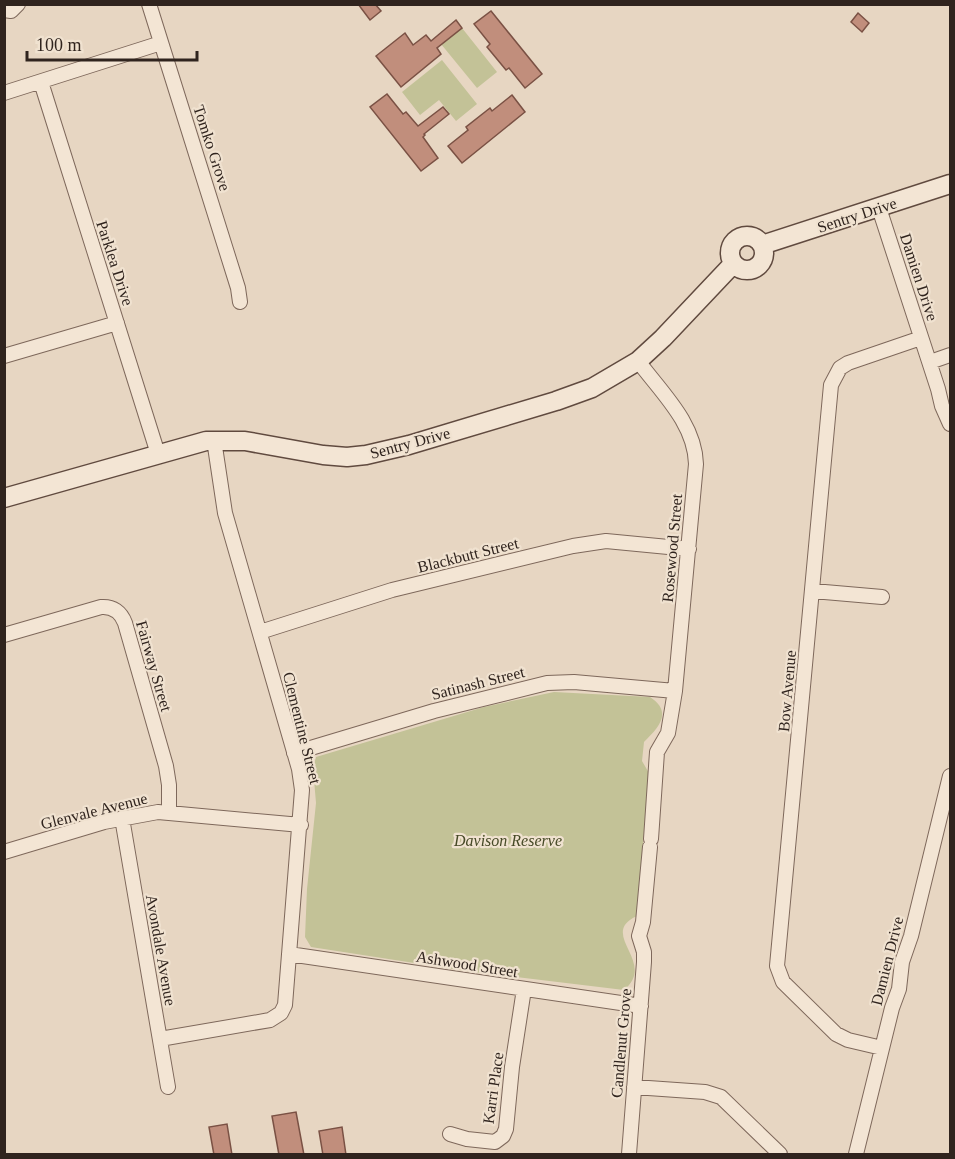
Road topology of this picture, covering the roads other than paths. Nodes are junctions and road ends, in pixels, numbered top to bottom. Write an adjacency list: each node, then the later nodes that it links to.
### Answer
1 (18, 4): 3 (street)
2 (149, 4): 4 (street, Tomko Grove)
3 (4, 10)
4 (161, 43): 5 (street); 9 (street, Tomko Grove)
5 (41, 82): 6 (street); 10 (street, Parklea Drive)
6 (4, 93)
7 (951, 184): 8 (street, Sentry Drive)
8 (879, 208): 11 (street, Damien Drive); 14 (street, Sentry Drive)
9 (240, 303)
10 (117, 323): 13 (street); 18 (street, Parklea Drive)
11 (921, 338): 15 (street, Damien Drive); 21 (street, Bow Avenue)
12 (951, 355): 15 (street)
13 (4, 356)
14 (638, 361): 17 (street, Sentry Drive); 20 (street, Rosewood Street)
15 (930, 362): 16 (street, Damien Drive)
16 (951, 424)
17 (214, 440): 18 (street, Sentry Drive); 23 (street, Clementine Street)
18 (158, 454): 19 (street, Sentry Drive)
19 (4, 498)
20 (689, 549): 23 (street, Blackbutt Street); 25 (street, Rosewood Street)
21 (813, 591): 22 (street); 37 (street, Bow Avenue)
22 (882, 597)
23 (260, 632): 27 (street, Clementine Street)
24 (4, 635): 29 (street, Fairway Street)
25 (675, 691): 26 (street, Rosewood Street); 27 (street, Satinash Street)
26 (657, 752): 35 (street, Candlenut Grove)
27 (294, 753): 31 (street, Clementine Street)
28 (951, 776): 37 (street, Damien Drive)
29 (169, 811): 30 (street, Glenvale Avenue); 31 (street, Glenvale Avenue)
30 (122, 818): 32 (street, Glenvale Avenue); 36 (street, Avondale Avenue)
31 (301, 825): 33 (street, Clementine Street)
32 (4, 852)
33 (289, 954): 34 (street, Ashwood Street); 36 (street, Clementine Street)
34 (524, 989): 35 (street, Ashwood Street); 40 (street, Karri Place)
35 (641, 1006): 39 (street, Candlenut Grove)
36 (160, 1039): 38 (street, Avondale Avenue)
37 (882, 1048): 43 (street, Damien Drive)
38 (168, 1087)
39 (634, 1087): 41 (street, Candlenut Grove); 42 (street)
40 (450, 1134)
41 (629, 1155)
42 (780, 1155)
43 (856, 1155)

